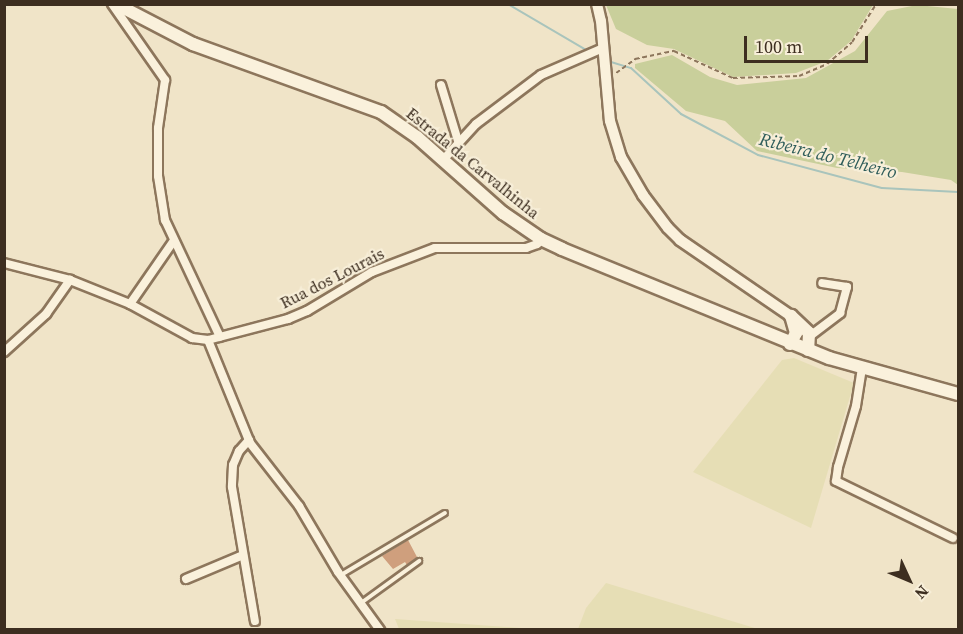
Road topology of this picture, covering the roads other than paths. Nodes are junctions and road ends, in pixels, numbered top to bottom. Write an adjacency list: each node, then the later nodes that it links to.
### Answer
1 (114, 4): 6 (main road, Estrada da Carvalhinha); 8 (street)
2 (597, 4): 3 (street)
3 (603, 48): 5 (street); 13 (street)
4 (441, 85): 5 (street)
5 (458, 141): 6 (street)
6 (443, 160): 7 (main road, Estrada da Carvalhinha)
7 (541, 238): 15 (street, Rua dos Lourais); 16 (main road, Estrada da Carvalhinha)
8 (173, 242): 12 (street); 15 (street)
9 (4, 263): 10 (street)
10 (70, 280): 12 (street); 19 (street)
11 (822, 283): 14 (street)
12 (130, 304): 17 (street)
13 (791, 316): 14 (main road); 16 (main road)
14 (810, 334): 16 (main road); 18 (main road)
15 (220, 337): 17 (street, Rua dos Lourais)
16 (793, 338): 18 (main road, Estrada da Carvalhinha)
17 (208, 340): 22 (street)
18 (808, 350): 20 (main road, Estrada da Carvalhinha)
19 (4, 352)
20 (862, 368): 21 (main road, Estrada da Carvalhinha); 24 (street)
21 (958, 393)
22 (249, 440): 25 (street); 27 (street)
23 (444, 513): 27 (lane)
24 (953, 538)
25 (243, 555): 28 (street); 30 (street)
26 (419, 561): 29 (lane)
27 (341, 575): 29 (street)
28 (186, 579)
29 (362, 603): 31 (street)
30 (255, 621)
31 (380, 630)

